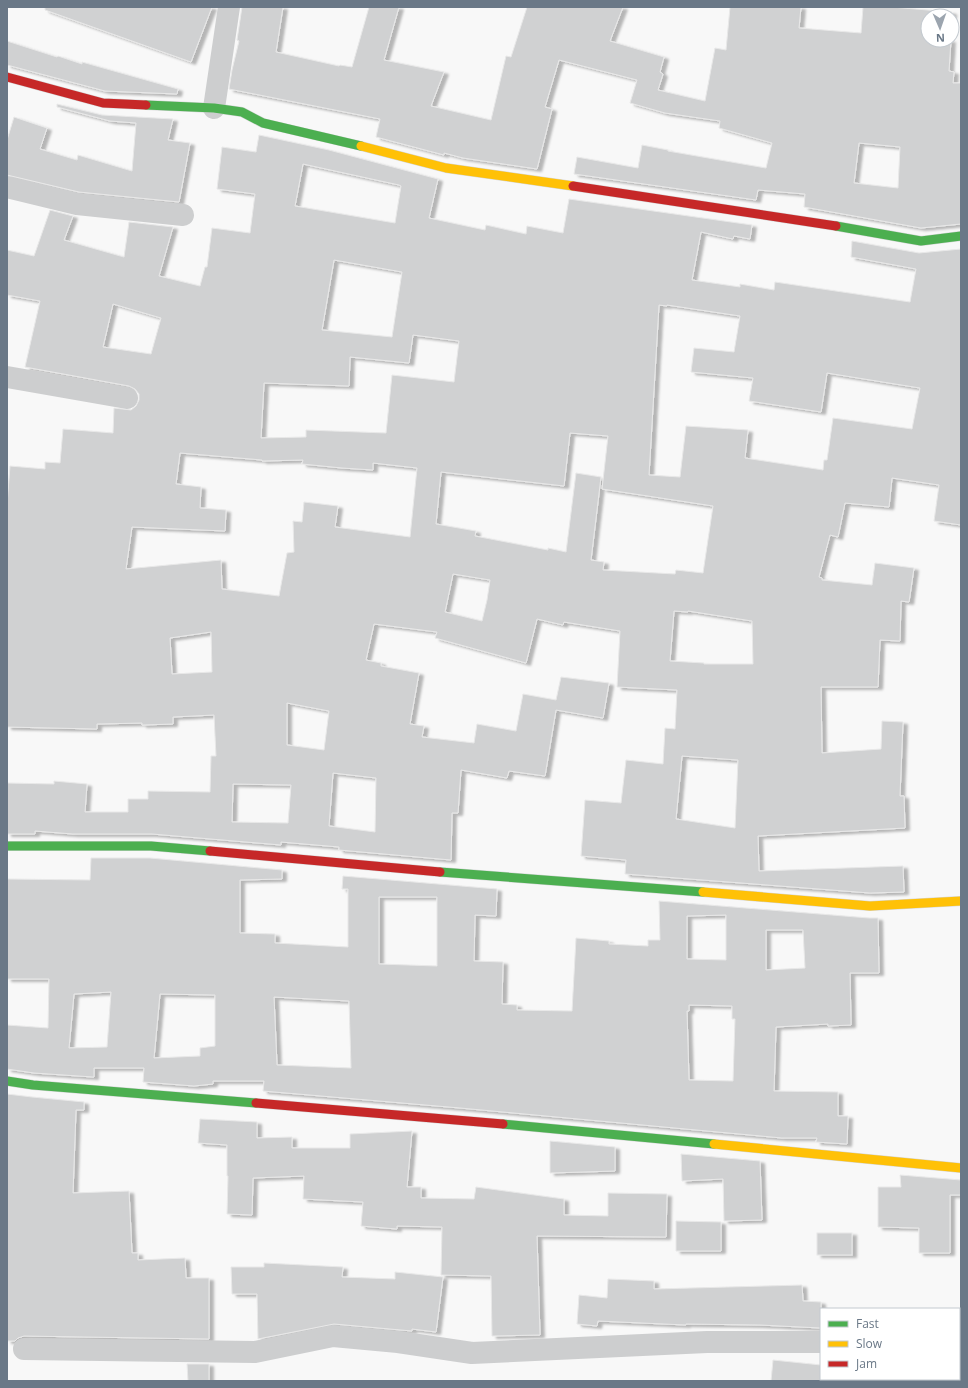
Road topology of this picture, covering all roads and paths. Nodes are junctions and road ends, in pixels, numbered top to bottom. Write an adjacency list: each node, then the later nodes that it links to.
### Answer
1 (229, 7): 3 (street)
2 (7, 77): 3 (street)
3 (214, 108): 6 (street)
4 (7, 187): 5 (street)
5 (183, 215)
6 (961, 236)
7 (7, 377): 8 (street)
8 (127, 398)
9 (7, 846): 10 (street)
10 (961, 901)
11 (7, 1081): 12 (street)
12 (961, 1168)
13 (820, 1342): 14 (street)
14 (24, 1349)

